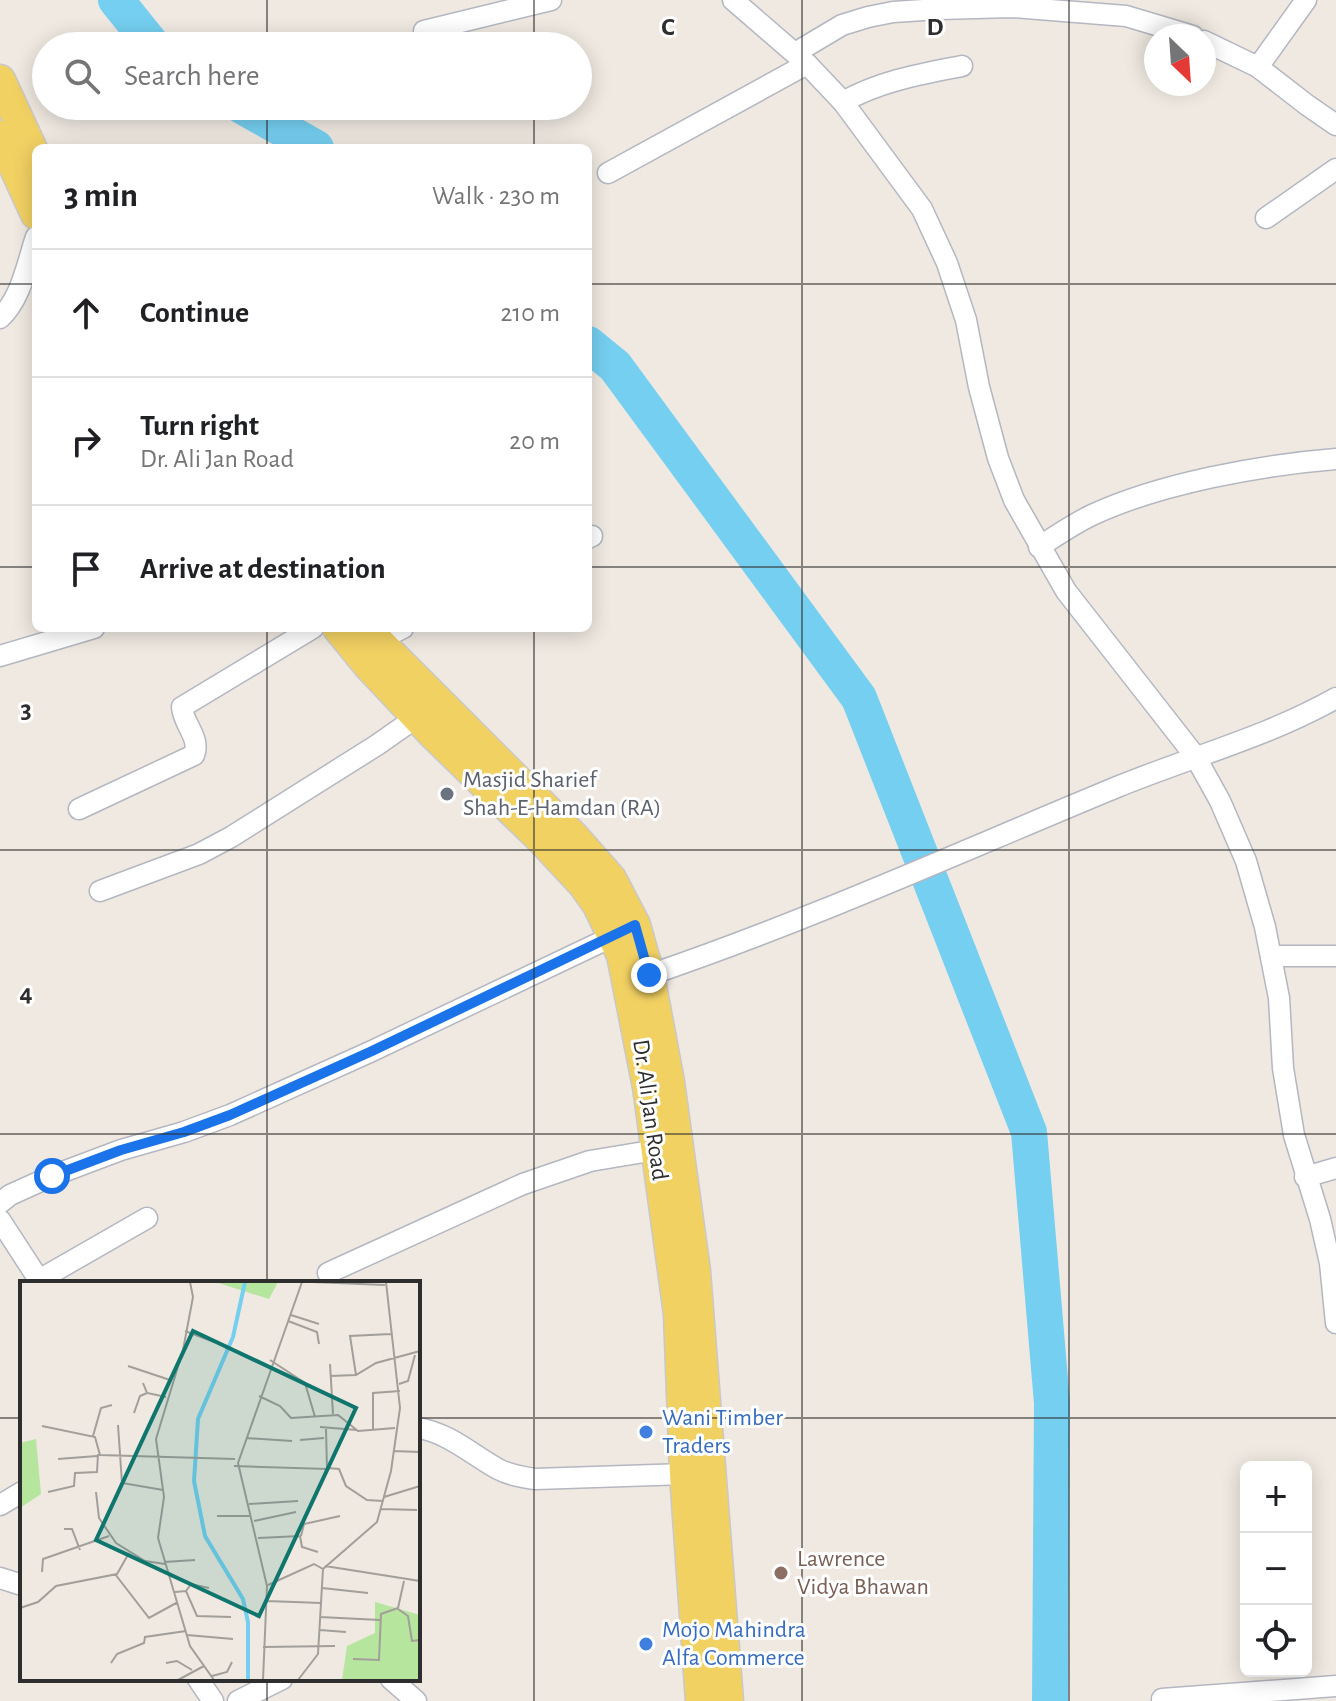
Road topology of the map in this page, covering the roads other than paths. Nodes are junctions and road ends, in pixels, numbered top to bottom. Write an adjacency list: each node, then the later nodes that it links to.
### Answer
1 (551, 0): 6 (street)
2 (733, 0): 8 (street)
3 (1306, 0): 10 (street)
4 (1073, 6): 5 (street); 8 (street)
5 (1153, 24)
6 (424, 31)
7 (1216, 47): 10 (street)
8 (801, 59): 12 (street); 17 (street)
9 (962, 66): 12 (street)
10 (1258, 67): 13 (street)
11 (0, 80): 15 (main road)
12 (843, 102): 23 (street)
13 (1336, 125)
14 (0, 136): 18 (main road)
15 (32, 149)
16 (1336, 169): 19 (street)
17 (608, 173)
18 (32, 205)
19 (1266, 218)
20 (32, 250): 21 (street)
21 (0, 318)
22 (1336, 459): 23 (street)
23 (1039, 547): 31 (street)
24 (81, 632): 28 (street)
25 (306, 632): 32 (street)
26 (342, 632): 30 (main road, Dr. Ali Jan Road)
27 (382, 632): 34 (main road, Dr. Ali Jan Road)
28 (0, 656)
29 (1336, 698): 31 (street)
30 (417, 717): 33 (street); 34 (main road, Dr. Ali Jan Road)
31 (1195, 756): 35 (street); 37 (street)
32 (79, 809)
33 (100, 891)
34 (624, 931): 37 (main road, Dr. Ali Jan Road); 38 (main road, Dr. Ali Jan Road); 41 (street)
35 (1271, 956): 36 (street); 40 (street)
36 (1336, 956)
37 (649, 975): 64 (main road, Dr. Ali Jan Road)
38 (656, 1150): 44 (street); 50 (main road, Dr. Ali Jan Road)
39 (1336, 1168): 40 (street)
40 (1305, 1177): 47 (street)
41 (0, 1203)
42 (147, 1218): 46 (street)
43 (0, 1220): 45 (street)
44 (328, 1273)
45 (39, 1281)
46 (42, 1281)
47 (1336, 1305): 48 (street)
48 (1336, 1323)
49 (420, 1429): 50 (street)
50 (685, 1474): 63 (main road, Dr. Ali Jan Road)
51 (20, 1493): 52 (street)
52 (0, 1505)
53 (0, 1578): 54 (street)
54 (20, 1584)
55 (199, 1681): 60 (street)
56 (278, 1681): 61 (street)
57 (393, 1681): 62 (street)
58 (1336, 1686): 59 (street)
59 (1162, 1699)
60 (213, 1701)
61 (238, 1701)
62 (416, 1701)
63 (701, 1701)
64 (728, 1701)

